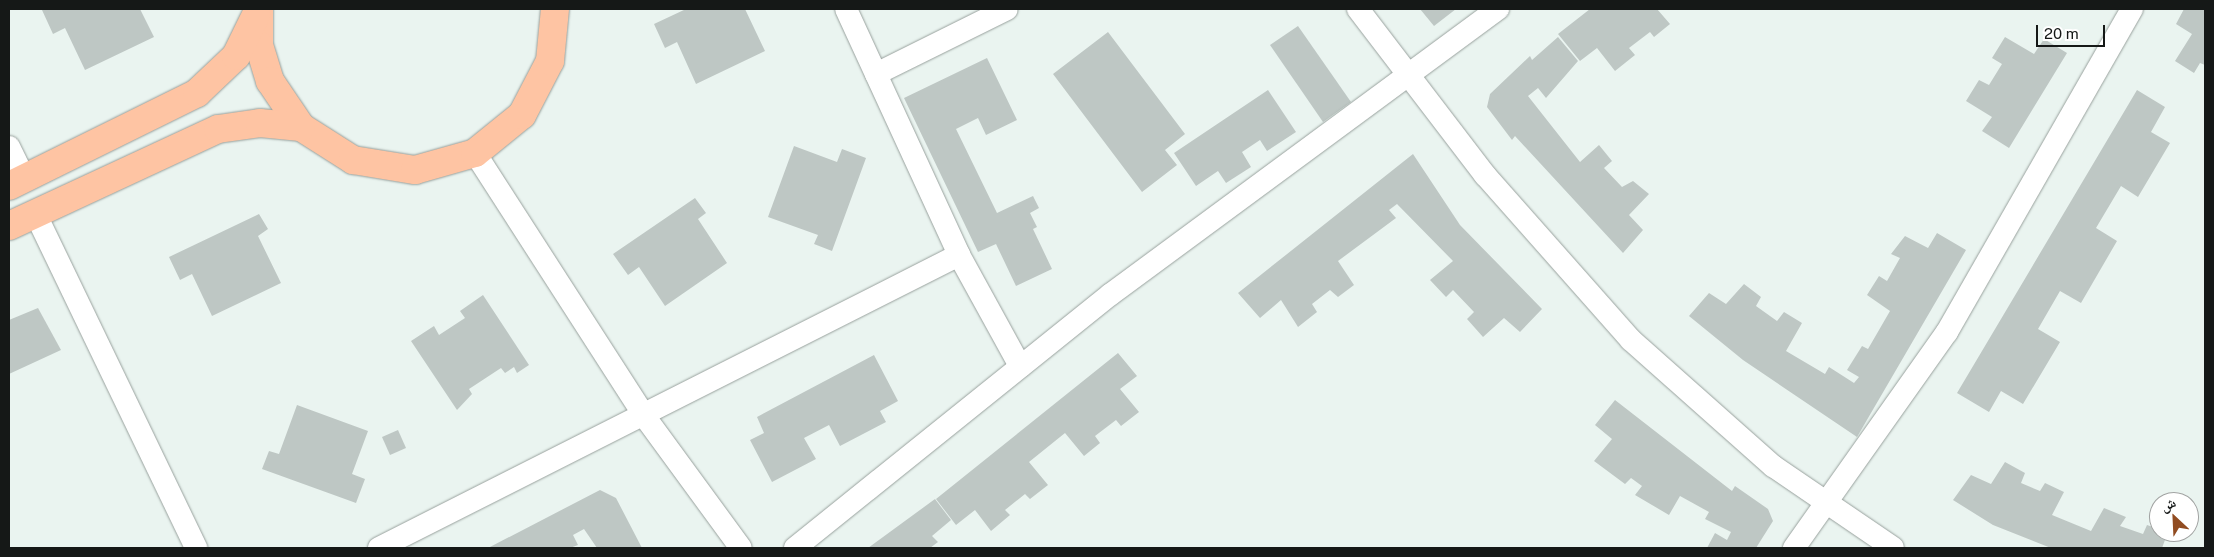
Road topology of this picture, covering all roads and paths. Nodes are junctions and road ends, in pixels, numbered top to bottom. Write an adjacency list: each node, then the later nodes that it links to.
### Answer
1 (258, 9): 10 (main road); 13 (main road)
2 (555, 9): 12 (main road)
3 (846, 9): 9 (street)
4 (1008, 9): 9 (street)
5 (1358, 9): 8 (street)
6 (1498, 9): 8 (street)
7 (2132, 9): 19 (street)
8 (1407, 72): 17 (street); 19 (street)
9 (876, 74): 16 (street)
10 (301, 127): 12 (main road); 14 (main road)
11 (9, 147): 13 (street)
12 (474, 153): 18 (street)
13 (16, 182)
14 (35, 213): 15 (main road); 20 (street)
15 (9, 226)
16 (959, 255): 17 (street); 18 (street)
17 (1020, 366): 23 (street)
18 (645, 417): 21 (street); 22 (street)
19 (1825, 502): 24 (street); 25 (street)
20 (196, 548)
21 (379, 548)
22 (741, 548)
23 (796, 548)
24 (1794, 548)
25 (1893, 548)

